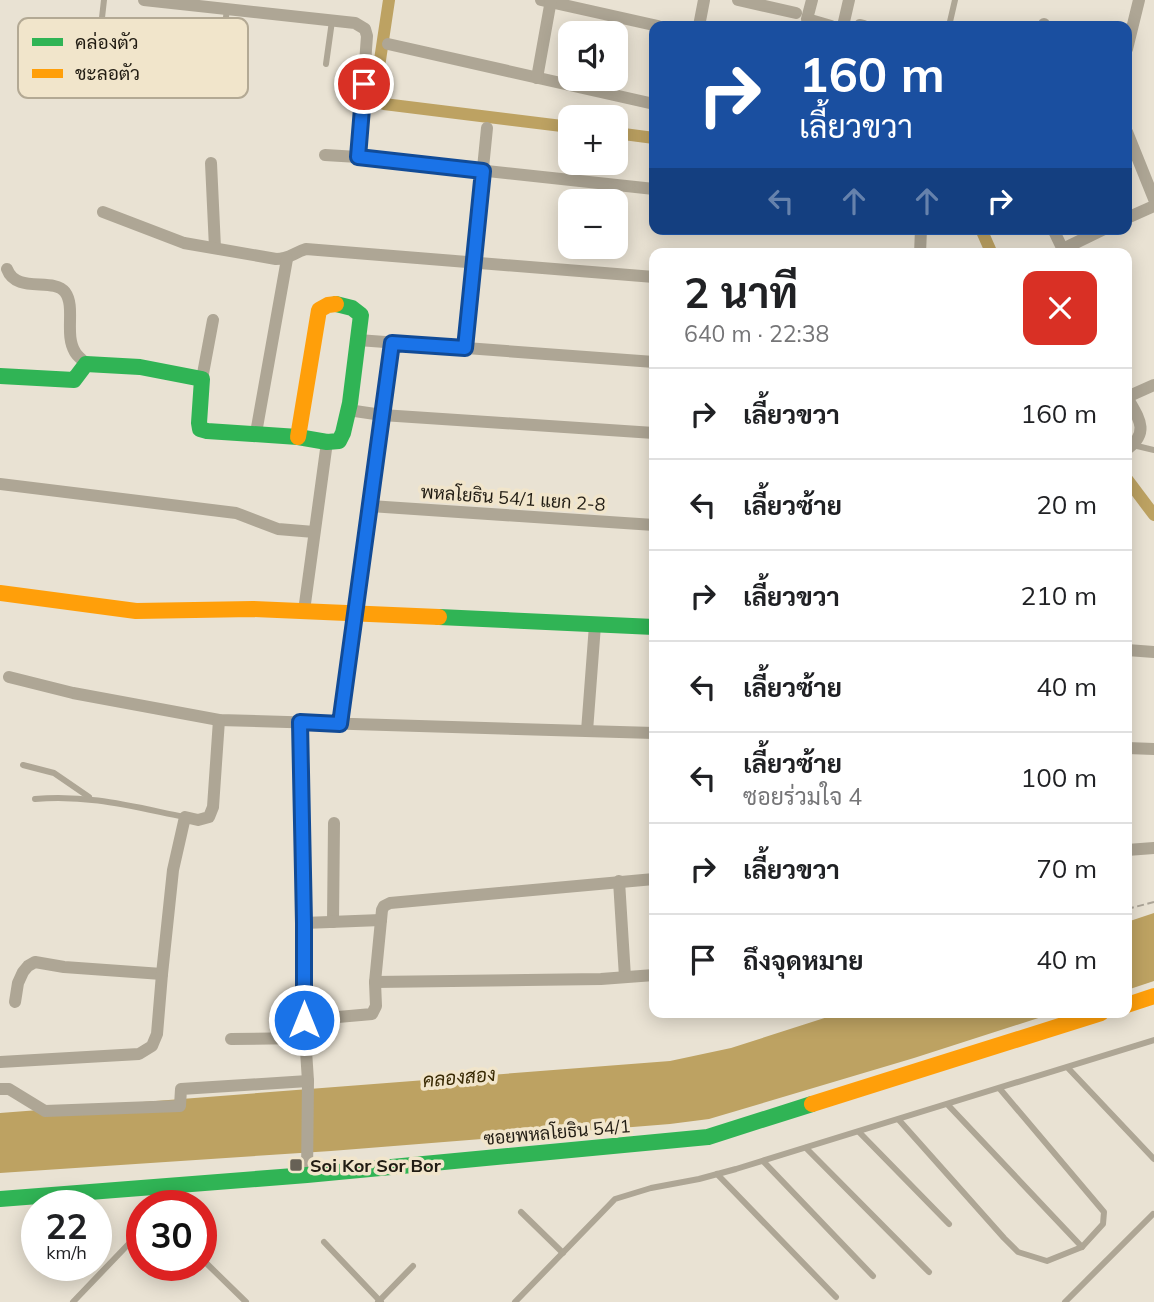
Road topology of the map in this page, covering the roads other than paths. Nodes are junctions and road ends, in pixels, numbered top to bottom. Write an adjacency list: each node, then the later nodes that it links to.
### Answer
1 (104, 0): 14 (lane)
2 (144, 0): 10 (street)
3 (705, 0): 17 (street)
4 (738, 0): 13 (street)
5 (812, 0): 18 (street)
6 (849, 0): 19 (street)
7 (955, 0): 20 (lane)
8 (1139, 0): 22 (street)
9 (547, 1): 21 (street); 25 (street)
10 (188, 2): 12 (street)
11 (243, 6): 12 (street); 16 (street)
12 (227, 9): 15 (lane)
13 (796, 13)
14 (102, 18)
15 (226, 18)
16 (332, 21): 24 (lane); 30 (street)
17 (700, 21)
18 (814, 21)
19 (844, 21)
20 (950, 21)
21 (649, 24)
22 (1132, 29)
23 (388, 44): 25 (street)
24 (326, 64)
25 (537, 78): 26 (street)
26 (649, 103)
27 (487, 128): 32 (street)
28 (1132, 145): 34 (street)
29 (325, 155): 30 (street)
30 (358, 157): 32 (street)
31 (211, 163): 39 (street)
32 (483, 171): 33 (street); 42 (street)
33 (649, 188)
34 (1154, 200)
35 (1154, 206): 37 (street)
36 (103, 212): 39 (street)
37 (1132, 216)
38 (1093, 235): 40 (street)
39 (215, 248): 41 (street)
40 (1069, 248)
41 (287, 259): 42 (street); 58 (street)
42 (474, 263): 44 (street); 48 (street)
43 (7, 268): 50 (street)
44 (649, 277)
45 (213, 320): 52 (street)
46 (358, 340): 47 (street); 56 (street); 60 (street)
47 (392, 343): 48 (street); 57 (street)
48 (465, 348): 49 (street)
49 (649, 362)
50 (86, 364): 51 (street); 52 (street)
51 (0, 376)
52 (202, 379): 58 (street)
53 (1154, 385): 54 (street)
54 (1132, 395)
55 (1132, 406): 62 (street)
56 (348, 410): 57 (street); 61 (street)
57 (382, 415): 59 (street); 66 (street)
58 (256, 433): 60 (street)
59 (649, 433)
60 (298, 437): 61 (street)
61 (327, 442): 68 (street)
62 (1132, 445)
63 (1132, 447): 64 (lane)
64 (1154, 450)
65 (0, 484): 68 (street)
66 (370, 506): 67 (street, พหลโยธิน 54/1 แยก 2-8); 71 (street)
67 (649, 525)
68 (314, 532): 70 (street)
69 (0, 593): 70 (street)
70 (304, 611): 71 (street)
71 (355, 614): 72 (street); 79 (street)
72 (595, 625): 73 (street); 80 (street)
73 (649, 627)
74 (1132, 650): 75 (street)
75 (1154, 652)
76 (9, 677): 77 (street)
77 (219, 720): 78 (street); 87 (street)
78 (300, 722): 79 (street); 95 (street)
79 (340, 724): 80 (street)
80 (587, 731): 81 (street)
81 (649, 733)
82 (1132, 748): 83 (street)
83 (1154, 749)
84 (23, 765): 85 (lane)
85 (90, 798): 86 (lane); 87 (lane)
86 (35, 799)
87 (185, 817): 96 (street)
88 (334, 823): 94 (street)
89 (1154, 849): 90 (street)
90 (1132, 850)
91 (649, 879): 92 (street)
92 (619, 881): 93 (street); 98 (street)
93 (381, 920): 94 (street); 99 (street)
94 (333, 922): 95 (street)
95 (304, 923): 104 (street)
96 (162, 974): 101 (street); 108 (street)
97 (649, 975): 98 (street)
98 (625, 977): 99 (street)
99 (374, 982): 104 (street)
100 (1154, 996): 102 (street)
101 (15, 1002)
102 (1132, 1003)
103 (1085, 1018): 119 (street, ซอยพหลโยธิน 54/1)
104 (304, 1020): 105 (street)
105 (305, 1038): 106 (street); 110 (street)
106 (231, 1039)
107 (1154, 1040): 109 (lane)
108 (0, 1062)
109 (1068, 1068): 112 (lane); 117 (lane)
110 (308, 1081): 111 (street); 119 (street)
111 (0, 1089)
112 (1000, 1089): 113 (lane); 127 (lane)
113 (948, 1105): 114 (lane); 127 (lane)
114 (899, 1120): 115 (lane); 127 (lane)
115 (859, 1132): 116 (lane); 124 (lane)
116 (806, 1148): 118 (lane); 130 (lane)
117 (1154, 1159)
118 (763, 1161): 120 (lane); 132 (lane)
119 (307, 1167): 121 (street, ซอยพหลโยธิน 54/1)
120 (717, 1174): 128 (lane); 133 (lane)
121 (0, 1199)
122 (521, 1212): 128 (lane)
123 (1153, 1214): 138 (lane)
124 (949, 1224)
125 (324, 1242): 134 (lane)
126 (126, 1247): 135 (lane)
127 (1082, 1247)
128 (563, 1253): 137 (lane)
129 (413, 1266): 134 (lane)
130 (929, 1272)
131 (217, 1274): 136 (lane)
132 (873, 1276)
133 (836, 1297)
134 (380, 1301)
135 (73, 1302)
136 (246, 1302)
137 (515, 1302)
138 (1065, 1302)

